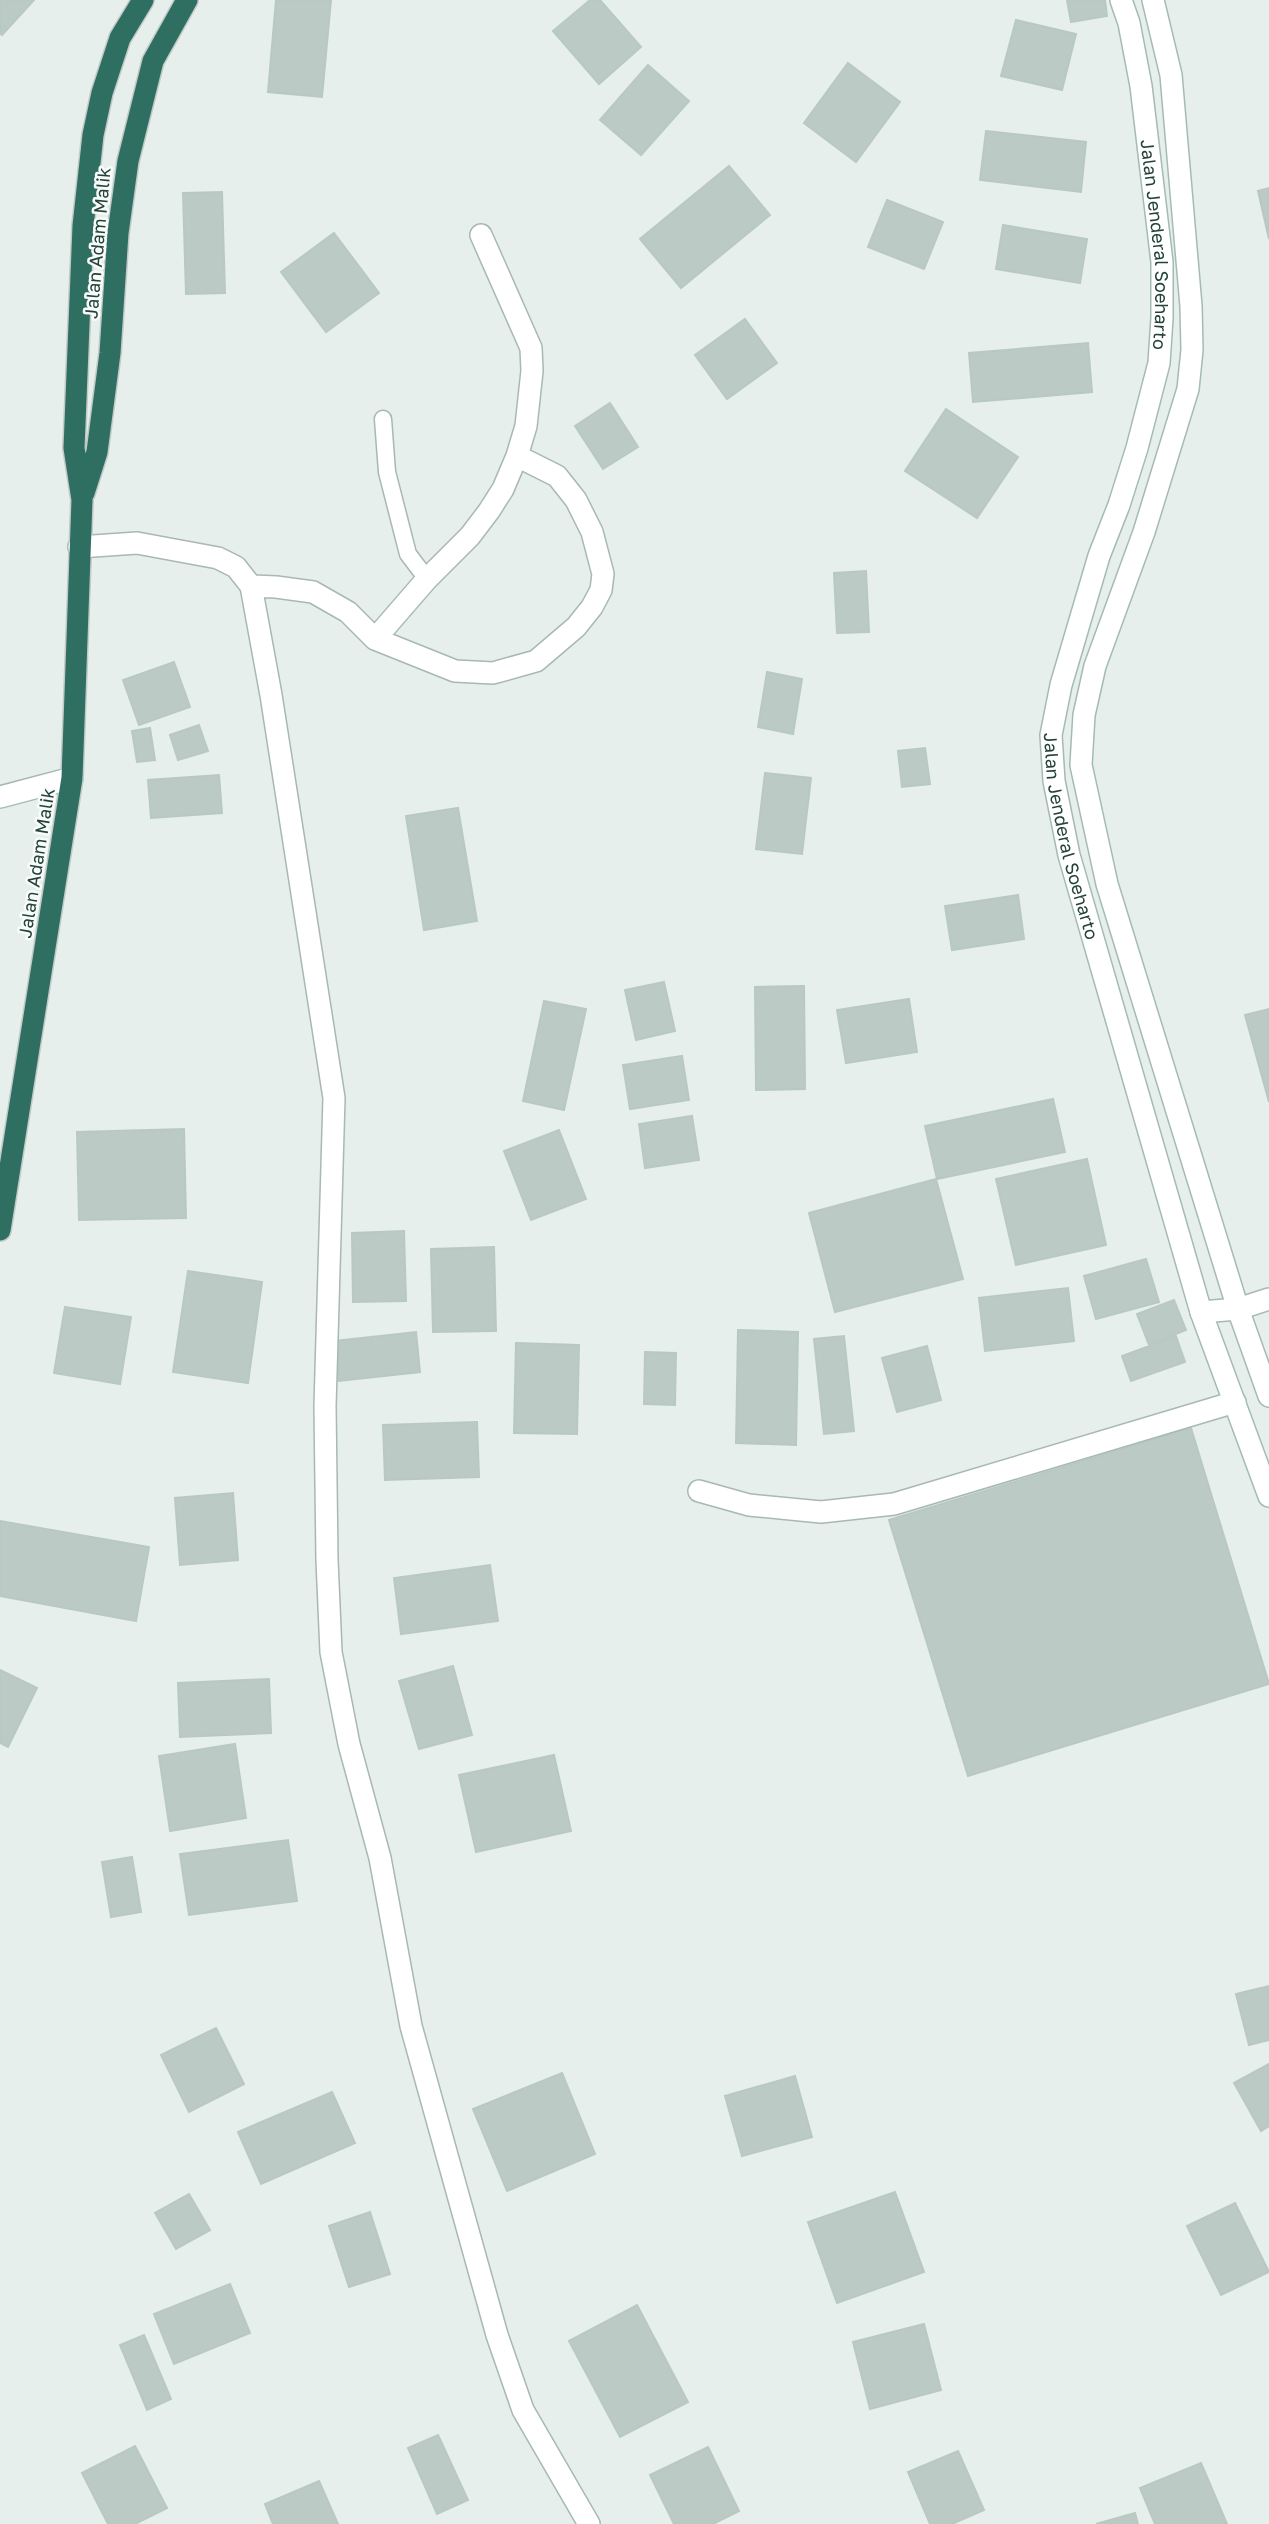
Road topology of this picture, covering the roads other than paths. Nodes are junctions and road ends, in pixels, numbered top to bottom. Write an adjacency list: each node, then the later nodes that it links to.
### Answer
1 (143, 0): 8 (highway, Jalan Adam Malik)
2 (187, 0): 8 (highway, Jalan Adam Malik)
3 (1121, 0): 18 (street, Jalan Jenderal Soeharto)
4 (1153, 0): 17 (street, Jalan Jenderal Soeharto)
5 (481, 234): 7 (street)
6 (383, 419): 10 (lane)
7 (517, 456): 10 (street); 12 (street)
8 (82, 500): 9 (highway, Jalan Adam Malik)
9 (79, 547): 11 (street); 13 (highway, Jalan Adam Malik)
10 (427, 579): 12 (street)
11 (251, 586): 12 (street); 23 (street)
12 (375, 639)
13 (72, 778): 14 (street); 15 (highway, Jalan Adam Malik)
14 (0, 797)
15 (0, 1230)
16 (1269, 1299): 17 (street)
17 (1238, 1309): 18 (street); 19 (street, Jalan Jenderal Soeharto)
18 (1201, 1312): 20 (street, Jalan Jenderal Soeharto)
19 (1269, 1396)
20 (1235, 1402): 21 (street); 22 (street, Jalan Jenderal Soeharto)
21 (699, 1491)
22 (1269, 1496)
23 (584, 2522)

